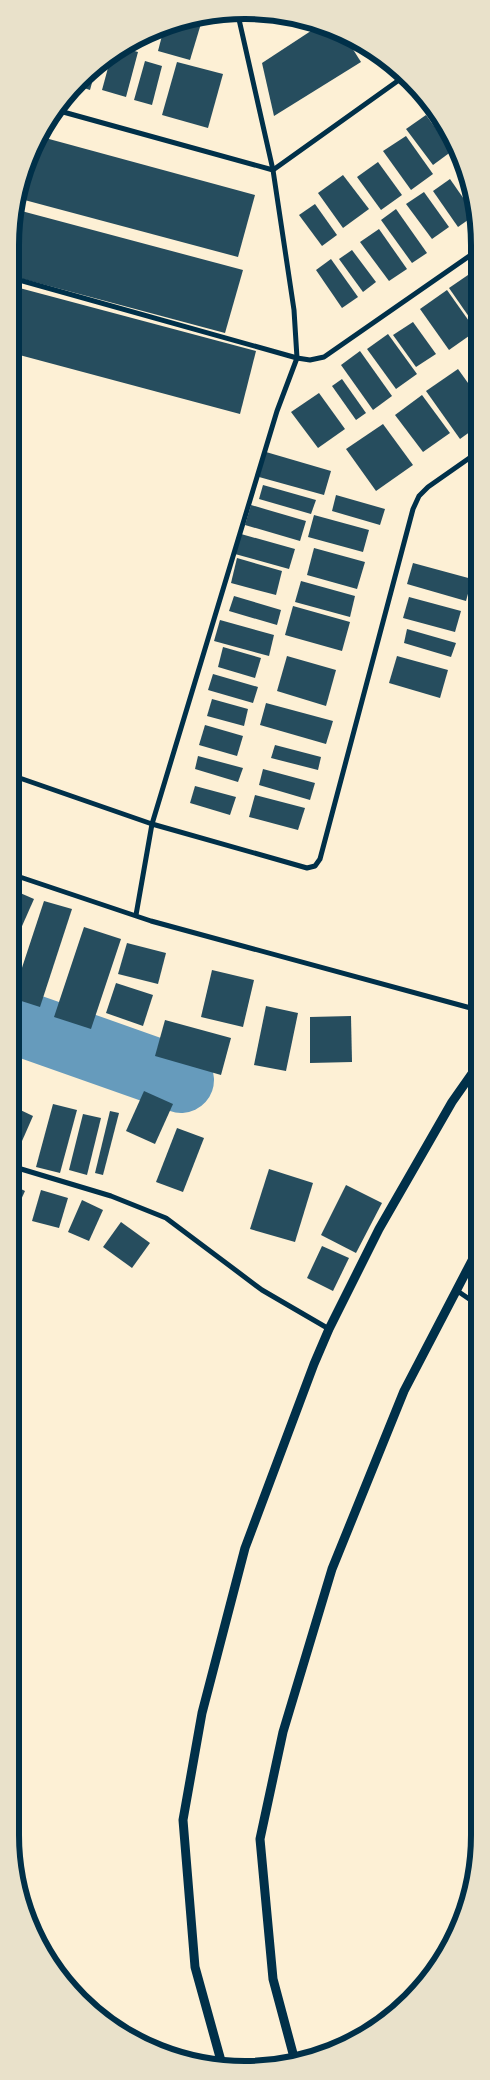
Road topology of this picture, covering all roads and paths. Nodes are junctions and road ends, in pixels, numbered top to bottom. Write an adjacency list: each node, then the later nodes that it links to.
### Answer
1 (239, 19): 4 (street)
2 (399, 80): 4 (street)
3 (62, 112): 4 (street)
4 (273, 170): 7 (street)
5 (471, 255): 7 (street)
6 (19, 280): 7 (street)
7 (297, 358): 10 (street)
8 (471, 457): 10 (street)
9 (19, 778): 10 (street)
10 (152, 824): 12 (street)
11 (19, 877): 12 (street)
12 (136, 915): 13 (street)
13 (471, 1008)
14 (471, 1075): 19 (street)
15 (19, 1168): 19 (street)
16 (471, 1262): 17 (street)
17 (456, 1289): 18 (street); 20 (street)
18 (471, 1300)
19 (329, 1328): 21 (street)
20 (294, 2056)
21 (221, 2060)

